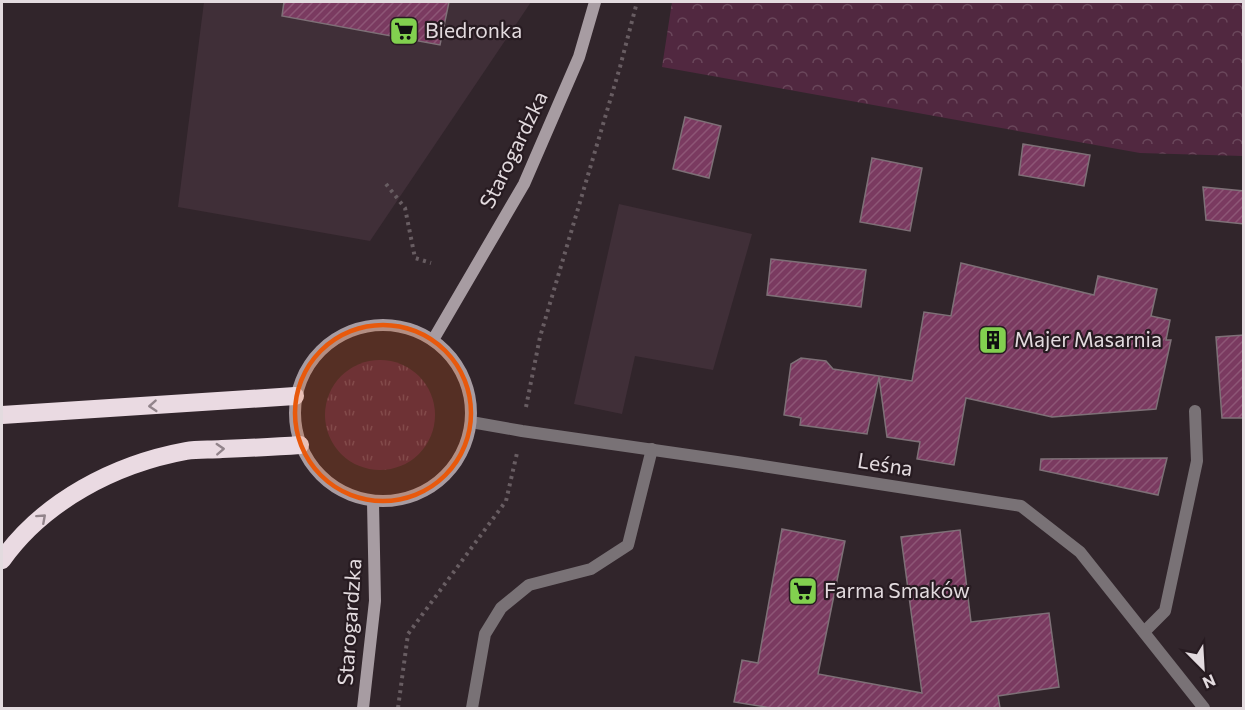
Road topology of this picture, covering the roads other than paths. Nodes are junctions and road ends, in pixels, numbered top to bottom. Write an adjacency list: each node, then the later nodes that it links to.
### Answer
1 (595, 2): 2 (main road, Starogardzka)
2 (432, 339): 3 (main road); 6 (main road)
3 (295, 396): 5 (highway, one-way to 5); 7 (main road)
4 (1195, 411): 11 (street)
5 (2, 415)
6 (471, 422): 8 (street, Leśna); 9 (main road)
7 (300, 446): 9 (main road); 10 (highway, one-way to 7)
8 (652, 449): 11 (street, Leśna); 13 (street)
9 (373, 502): 12 (main road, Starogardzka)
10 (2, 560)
11 (1144, 632): 14 (street, Leśna)
12 (363, 708)
13 (472, 708)
14 (1204, 708)

